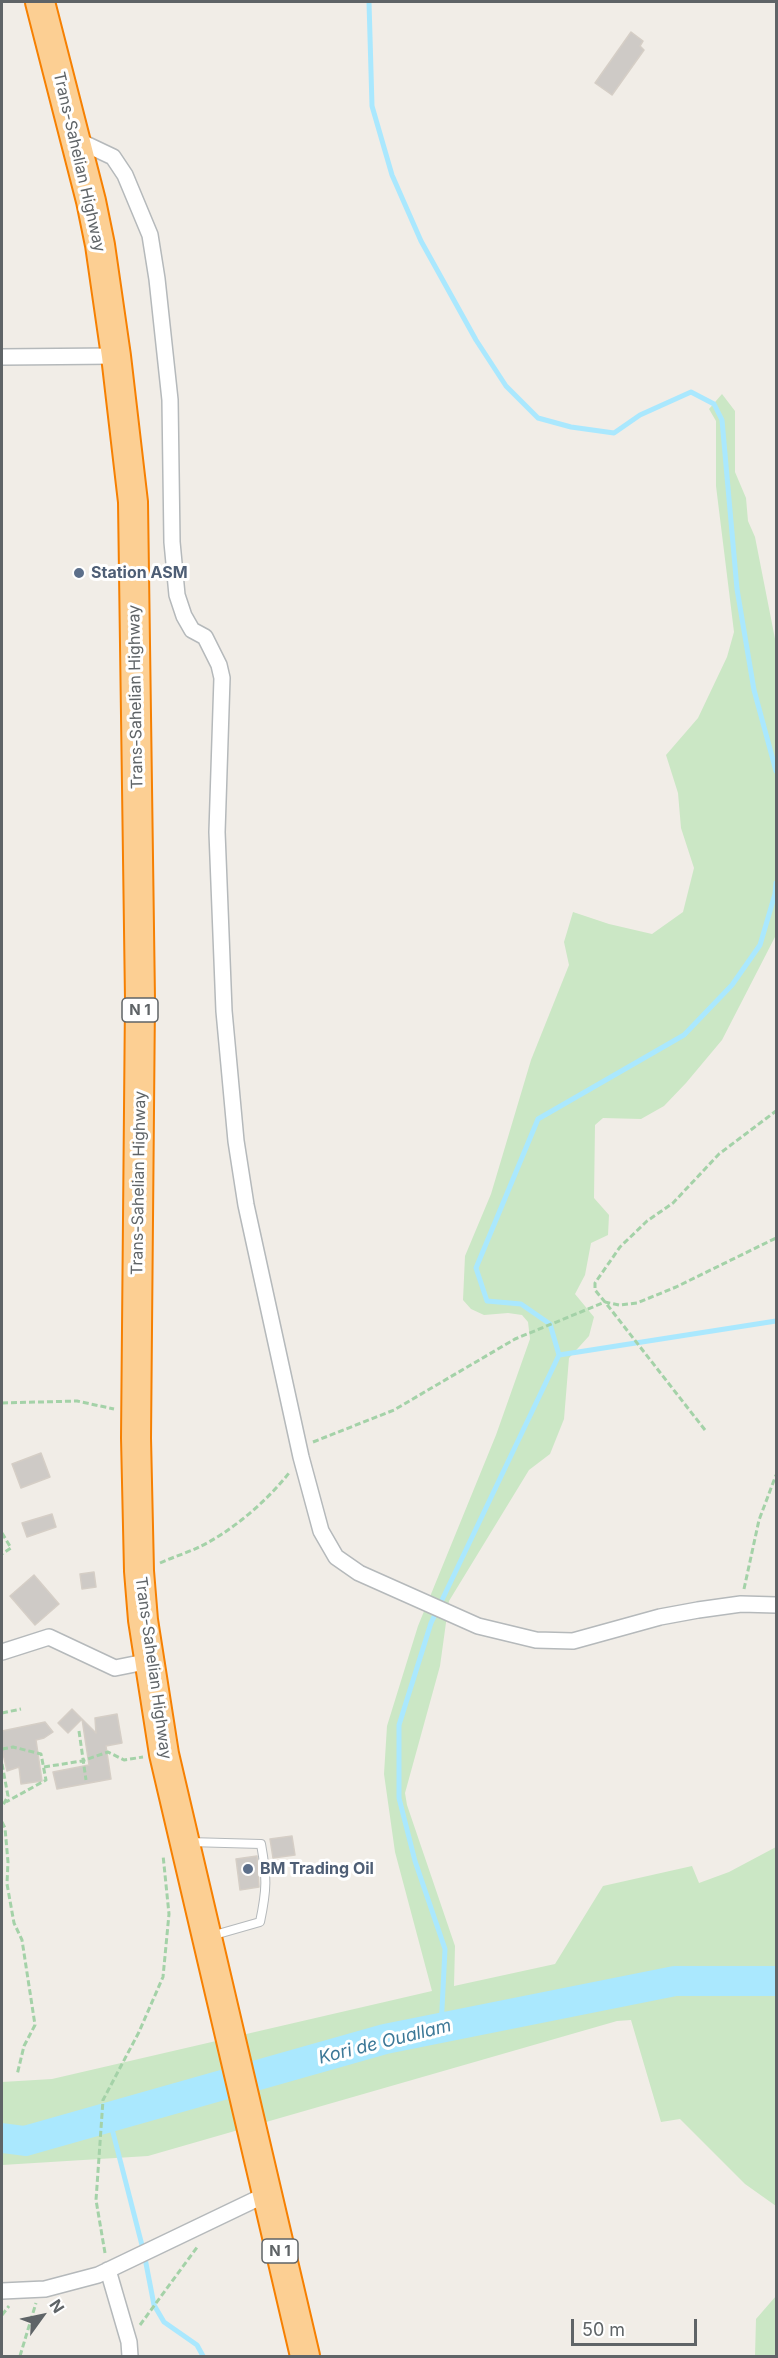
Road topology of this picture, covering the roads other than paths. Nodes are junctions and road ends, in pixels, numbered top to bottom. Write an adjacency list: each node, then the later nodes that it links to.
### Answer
1 (39, 2): 2 (highway, Trans-Sahelian Highway / N 1)
2 (75, 139): 3 (highway, Trans-Sahelian Highway / N 1); 5 (street)
3 (116, 356): 4 (street); 7 (highway, Trans-Sahelian Highway / N 1)
4 (2, 357)
5 (777, 1605)
6 (2, 1652): 7 (street)
7 (150, 1661): 8 (highway, Trans-Sahelian Highway / N 1)
8 (173, 1845): 9 (highway, Trans-Sahelian Highway / N 1); 9 (lane)
9 (208, 1937): 10 (highway, Trans-Sahelian Highway / N 1)
10 (267, 2194): 11 (street); 14 (highway, Trans-Sahelian Highway / N 1)
11 (108, 2270): 12 (street); 13 (street)
12 (2, 2291)
13 (129, 2349)
14 (305, 2356)

